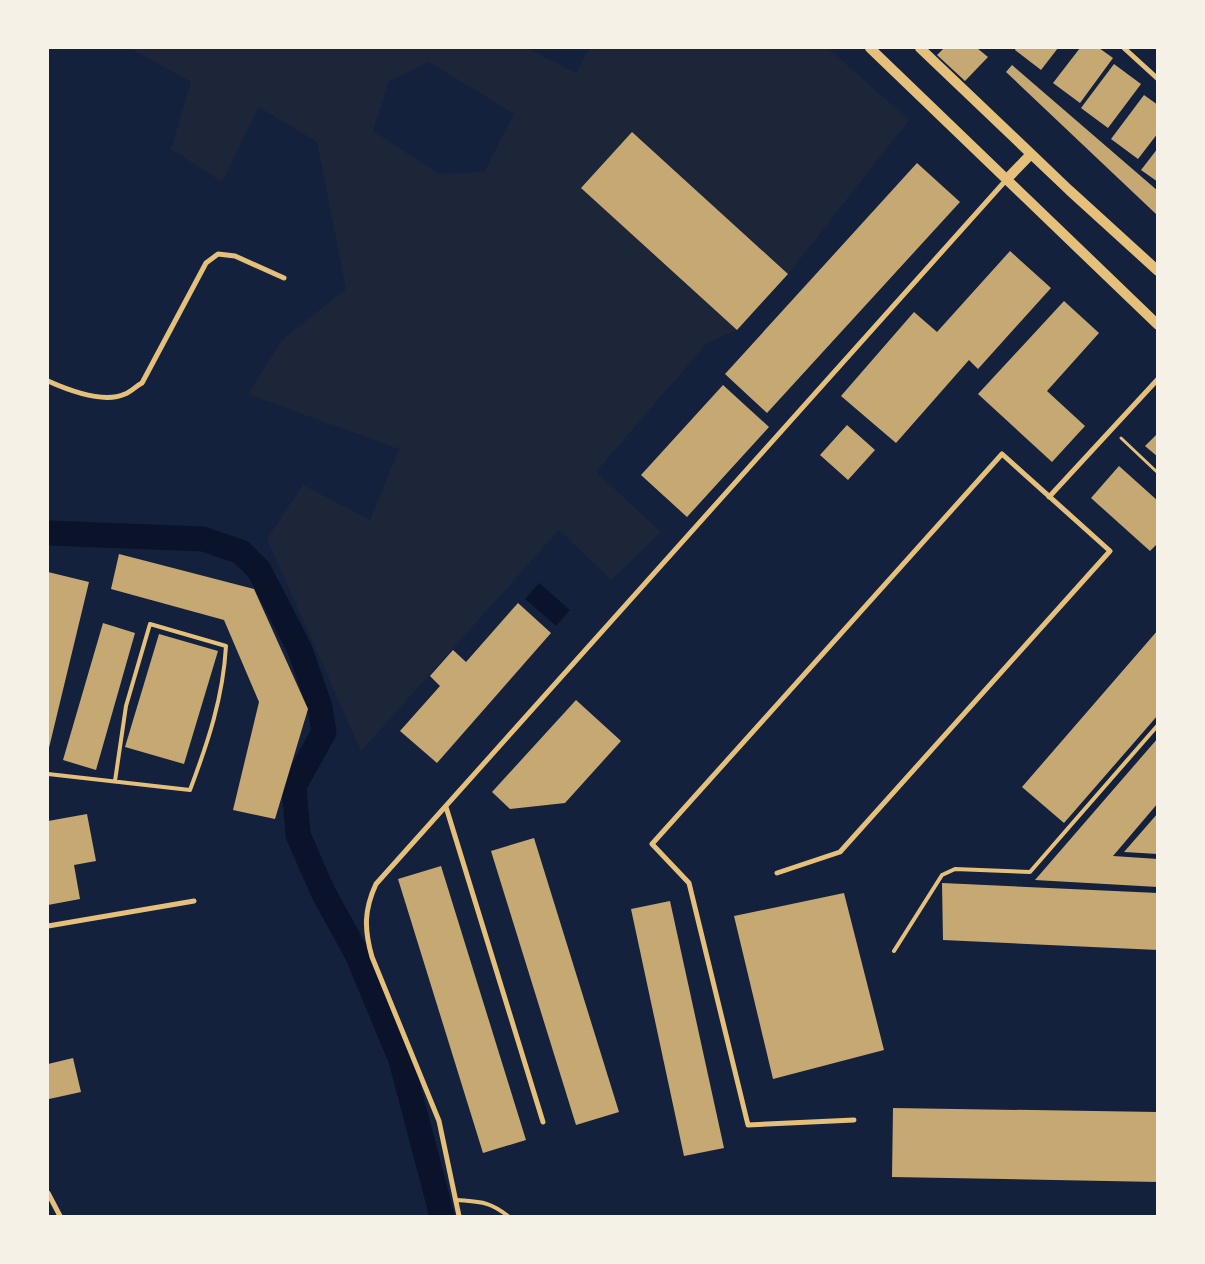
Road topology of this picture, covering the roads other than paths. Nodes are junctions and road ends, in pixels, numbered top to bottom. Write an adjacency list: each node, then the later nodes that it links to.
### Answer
1 (870, 48): 6 (main road)
2 (920, 48): 5 (main road)
3 (1124, 48): 4 (street)
4 (1158, 79)
5 (1032, 154): 6 (main road); 7 (main road)
6 (1006, 179): 9 (main road); 16 (street)
7 (1155, 265)
8 (284, 278): 11 (street)
9 (1158, 325)
10 (1158, 379): 12 (street)
11 (48, 381)
12 (1049, 497): 17 (street); 21 (street)
13 (1158, 725): 20 (lane)
14 (48, 774): 15 (lane)
15 (115, 782): 15 (lane)
16 (446, 807): 22 (street); 24 (street)
17 (777, 873)
18 (194, 901): 19 (street)
19 (48, 926)
20 (894, 952)
21 (854, 1120)
22 (543, 1122)
23 (48, 1193): 25 (street)
24 (457, 1200): 26 (street); 27 (lane)
25 (60, 1216)
26 (459, 1216)
27 (508, 1216)

